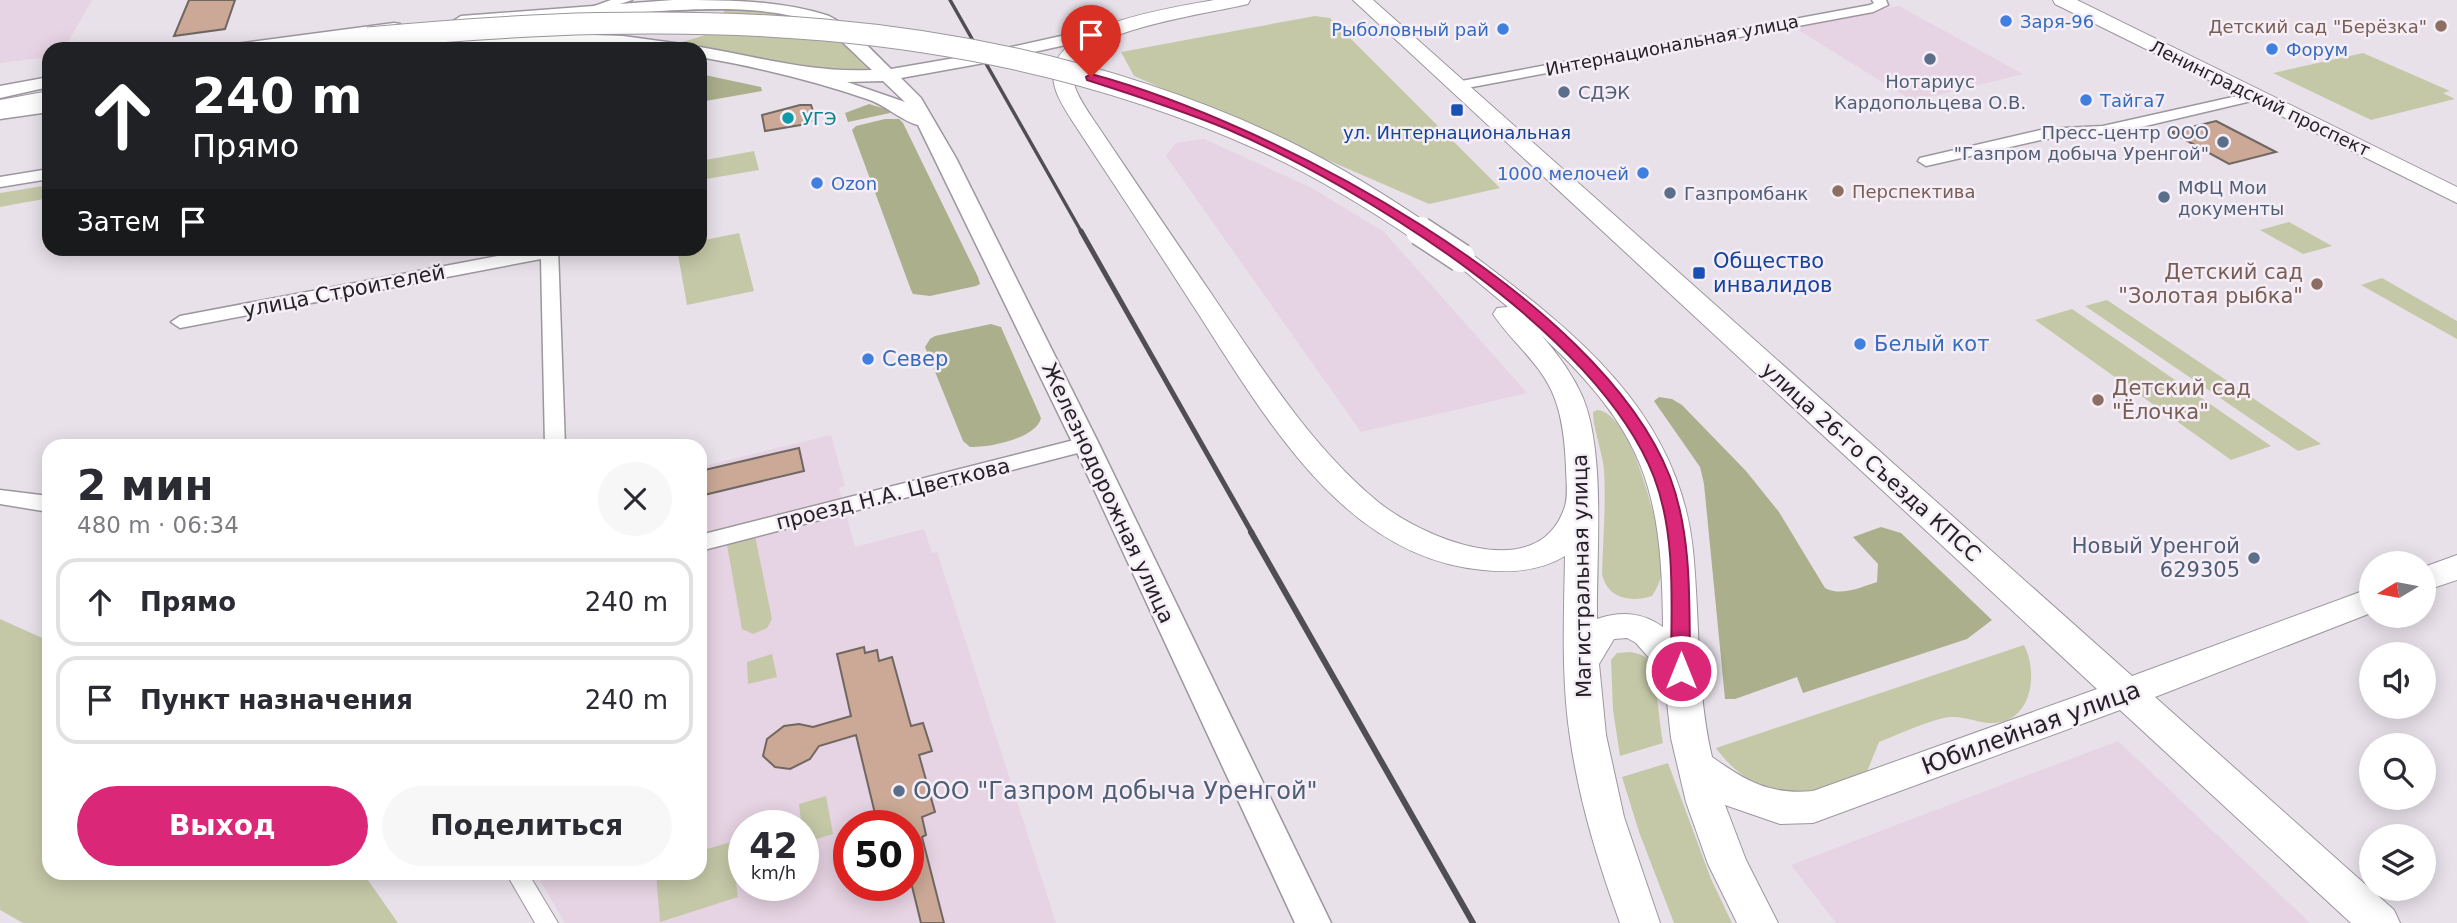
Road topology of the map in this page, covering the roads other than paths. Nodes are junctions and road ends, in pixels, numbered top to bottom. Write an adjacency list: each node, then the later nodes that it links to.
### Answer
1 (625, 0): 8 (street)
2 (651, 0): 7 (street)
3 (1241, 0): 9 (main road)
4 (1362, 0): 22 (main road, улица 26-го Съезда КПСС)
5 (1879, 0): 22 (street, Интернациональная улица)
6 (2063, 0): 25 (main road, Ленинградский проспект)
7 (673, 5): 8 (street); 10 (street); 16 (street)
8 (592, 10): 12 (street); 15 (street)
9 (1115, 29): 18 (street); 43 (main road)
10 (840, 31): 18 (street); 20 (street, Железнодорожная улица)
11 (367, 41): 13 (main road); 14 (main road); 37 (main road, bridge)
12 (289, 42)
13 (357, 42)
14 (362, 42)
15 (540, 42)
16 (642, 42)
17 (707, 53): 19 (street)
18 (932, 67): 20 (street)
19 (789, 71): 20 (street); 30 (street)
20 (886, 75): 30 (street, Железнодорожная улица)
21 (42, 84): 24 (street)
22 (1456, 86): 50 (main road, улица 26-го Съезда КПСС)
23 (42, 89): 24 (main road)
24 (0, 94)
25 (2255, 96): 31 (street); 34 (main road, Ленинградский проспект)
26 (42, 98): 27 (main road)
27 (0, 106)
28 (42, 107): 29 (street)
29 (0, 113)
30 (933, 133): 40 (street, Железнодорожная улица)
31 (1926, 162)
32 (42, 174): 33 (street)
33 (0, 182)
34 (2457, 196)
35 (518, 256): 38 (street, улица Строителей)
36 (549, 256): 39 (street)
37 (1457, 264): 43 (main road, Магистральная улица); 49 (main road)
38 (180, 322)
39 (555, 439)
40 (1086, 444): 44 (street, проезд Н.А. Цветкова); 54 (street, Железнодорожная улица)
41 (0, 497): 42 (street)
42 (42, 503)
43 (1581, 506): 48 (main road, Магистральная улица)
44 (707, 541)
45 (2457, 567): 46 (main road)
46 (2436, 575)
47 (2359, 605): 50 (main road, Юбилейная улица)
48 (1582, 662): 49 (main road); 55 (main road, Магистральная улица)
49 (1681, 671): 51 (main road)
50 (2126, 693): 51 (main road, Юбилейная улица); 57 (main road, улица 26-го Съезда КПСС)
51 (1694, 765): 56 (main road)
52 (520, 880): 53 (street)
53 (547, 923)
54 (1313, 923)
55 (1640, 923)
56 (1758, 923)
57 (2380, 923)

